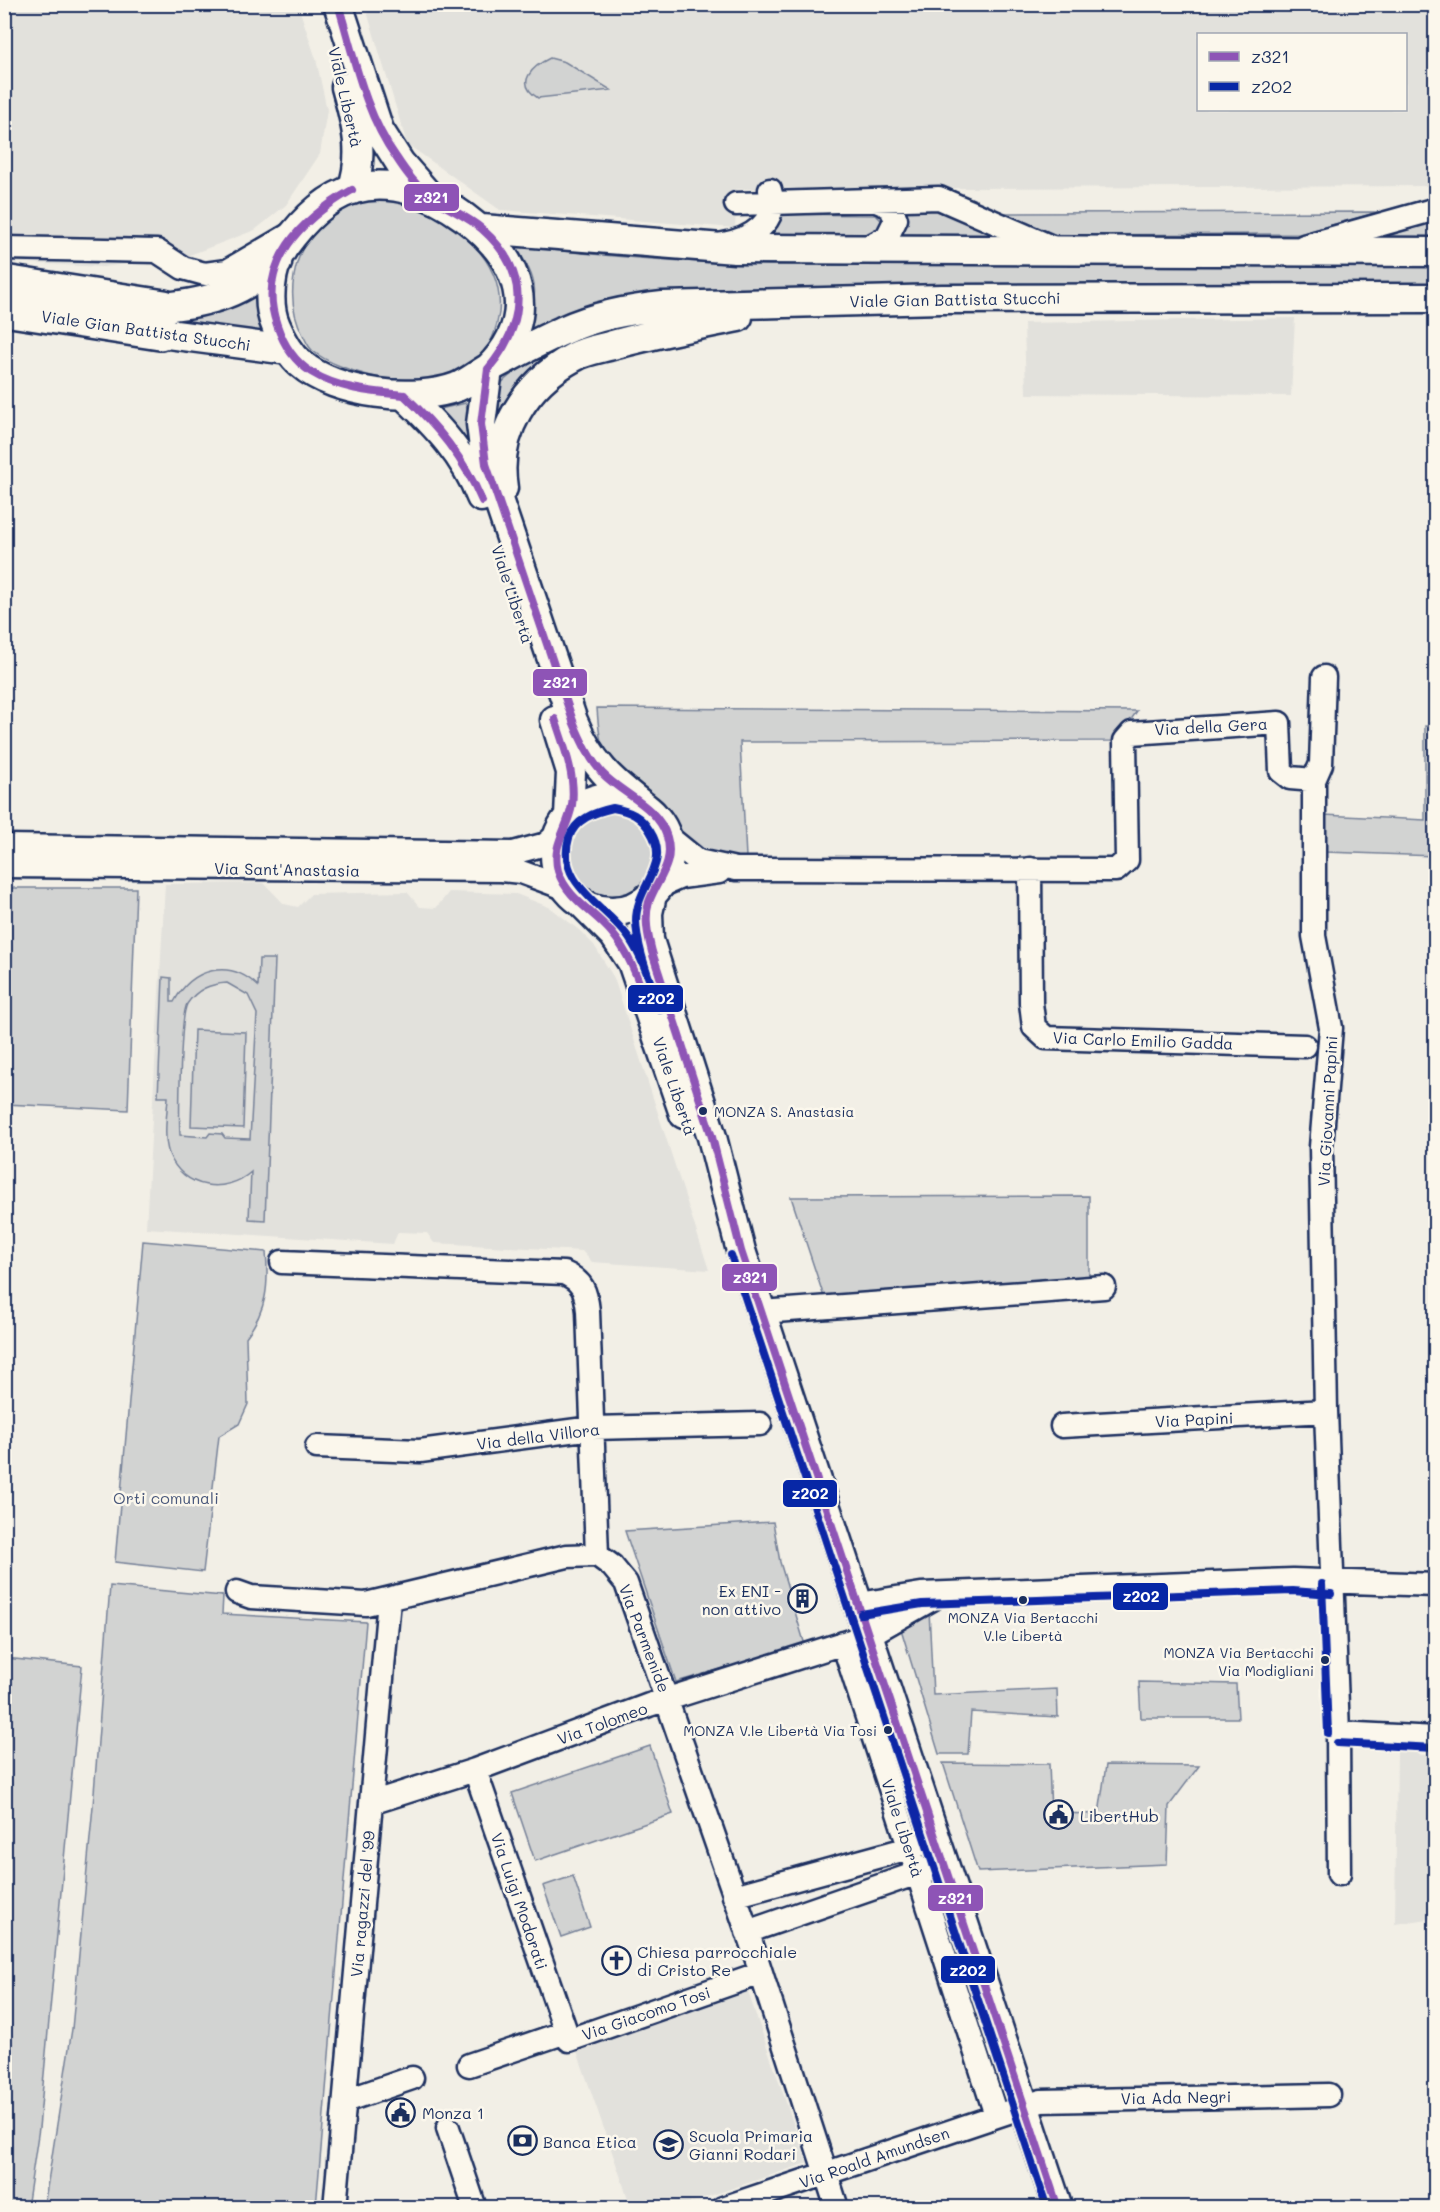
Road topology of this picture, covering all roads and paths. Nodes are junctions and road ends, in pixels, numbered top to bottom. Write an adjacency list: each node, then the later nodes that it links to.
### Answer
1 (323, 4): 4 (main road, Viale Libertà)
2 (338, 4): 5 (main road, Viale Libertà)
3 (809, 189): 8 (street)
4 (352, 190): 5 (main road, Viale Gian Battista Stucchi); 12 (main road, Viale Gian Battista Stucchi)
5 (428, 195): 11 (main road, Viale Gian Battista Stucchi)
6 (771, 196): 8 (street); 9 (street); 13 (street)
7 (874, 200): 8 (street); 15 (street); 16 (street)
8 (829, 201)
9 (736, 204)
10 (1436, 209): 18 (street)
11 (482, 229): 13 (main road, Viale Gian Battista Stucchi); 26 (main road, Viale Gian Battista Stucchi)
12 (298, 230): 14 (street); 19 (main road, Viale Gian Battista Stucchi)
13 (707, 247): 15 (main road, Viale Gian Battista Stucchi)
14 (4, 248)
15 (859, 251): 16 (main road, Viale Gian Battista Stucchi)
16 (1064, 252): 18 (main road, Viale Gian Battista Stucchi)
17 (1436, 252): 18 (main road, Viale Gian Battista Stucchi)
18 (1278, 253)
19 (277, 263): 24 (main road, Viale Gian Battista Stucchi); 25 (main road, Viale Gian Battista Stucchi)
20 (4, 282): 24 (highway, Viale Gian Battista Stucchi)
21 (1436, 298): 22 (main road, Viale Gian Battista Stucchi)
22 (813, 301): 26 (main road, Viale Gian Battista Stucchi); 28 (main road)
23 (4, 309): 24 (highway, Viale Gian Battista Stucchi)
24 (162, 320): 25 (main road, Viale Gian Battista Stucchi)
25 (288, 350): 27 (main road, Viale Gian Battista Stucchi)
26 (488, 369): 27 (main road, Viale Gian Battista Stucchi); 28 (main road, Viale Libertà)
27 (404, 395): 32 (main road, Viale Libertà)
28 (513, 543): 31 (main road, Viale Libertà)
29 (1324, 677): 30 (street, Via Giovanni Papini)
30 (1314, 780): 37 (street, Via della Gera); 45 (street, Via Giovanni Papini)
31 (646, 808): 32 (main road); 33 (main road)
32 (564, 825): 34 (street, Via Sant'Anastasia); 39 (main road)
33 (666, 835): 36 (street); 38 (main road)
34 (4, 846)
35 (4, 866): 39 (street, Via Sant'Anastasia)
36 (736, 869): 37 (street); 38 (street)
37 (1030, 869): 40 (street, Via Carlo Emilio Gadda)
38 (655, 891): 39 (main road); 41 (main road, Viale Libertà)
39 (572, 894): 41 (main road, Viale Libertà)
40 (1305, 1046)
41 (741, 1251): 44 (main road, Viale Libertà)
42 (282, 1262): 48 (street)
43 (1104, 1287): 44 (street)
44 (761, 1312): 56 (main road, Viale Libertà)
45 (1326, 1411): 47 (street, Via Papini); 51 (street, Via Giovanni Papini)
46 (760, 1424): 48 (street, Via della Villora)
47 (1062, 1426)
48 (592, 1428): 49 (street, Via della Villora); 50 (street)
49 (317, 1447)
50 (597, 1555): 55 (street); 58 (street, Via Parmenide)
51 (1332, 1584): 52 (street); 54 (street); 59 (street, Via Giovanni Papini)
52 (1436, 1585)
53 (237, 1592): 55 (street)
54 (941, 1594): 56 (street); 57 (street, Via Tolomeo)
55 (388, 1600): 62 (street, Via ragazzi del '99)
56 (859, 1604): 57 (main road, Viale Libertà)
57 (856, 1639): 58 (street, Via Tolomeo); 63 (street, Viale Libertà); 64 (main road, Viale Libertà)
58 (668, 1699): 61 (street, Via Tolomeo); 67 (street, Via Parmenide)
59 (1338, 1733): 60 (street); 66 (street, Via Giovanni Papini)
60 (1436, 1738)
61 (475, 1770): 62 (street, Via Tolomeo); 70 (street, Via Luigi Modorati)
62 (371, 1803): 74 (street, Via ragazzi del '99)
63 (910, 1848): 64 (street); 65 (street, Viale Libertà); 67 (street)
64 (941, 1852): 65 (street); 75 (main road, Viale Libertà)
65 (918, 1872): 68 (street); 76 (street, Viale Libertà)
66 (1339, 1874)
67 (734, 1896): 68 (street, Via Parmenide)
68 (747, 1932): 69 (street, Via Parmenide)
69 (761, 1973): 70 (street, Via Giacomo Tosi); 78 (street, Via Parmenide)
70 (566, 2032): 71 (street, Via Giacomo Tosi)
71 (469, 2065)
72 (412, 2078): 74 (street)
73 (1329, 2095): 75 (street, Via Ada Negri)
74 (345, 2101): 79 (street, Via ragazzi del '99)
75 (1024, 2105): 76 (street, Via Roald Amundsen); 83 (main road, Viale Libertà)
76 (996, 2115): 78 (street, Via Roald Amundsen)
77 (448, 2128): 80 (street)
78 (826, 2175): 81 (street, Via Roald Amundsen); 82 (street, Via Parmenide)
79 (335, 2208)
80 (475, 2208)
81 (723, 2208)
82 (837, 2208)
83 (1059, 2208)

